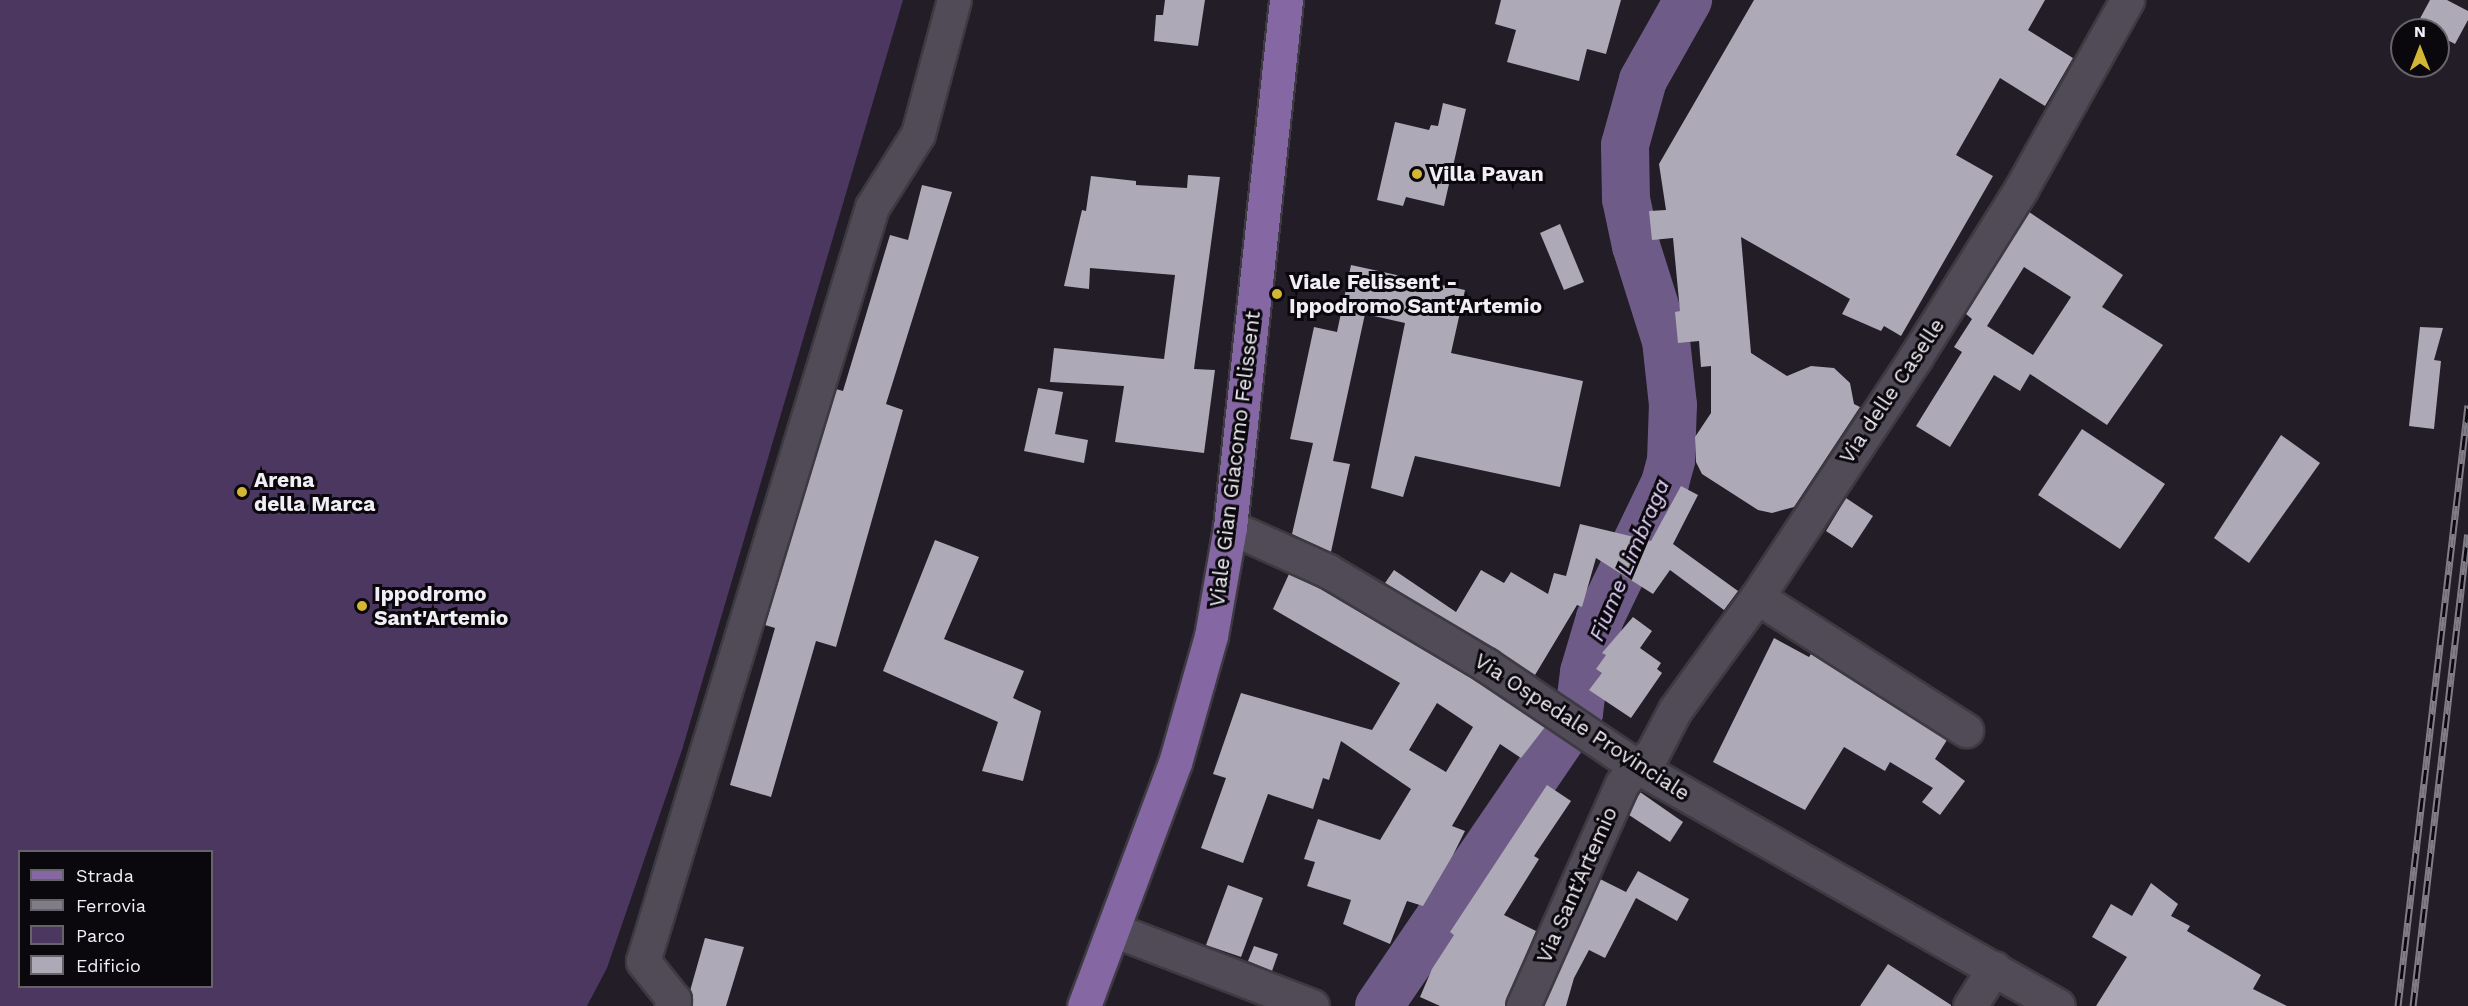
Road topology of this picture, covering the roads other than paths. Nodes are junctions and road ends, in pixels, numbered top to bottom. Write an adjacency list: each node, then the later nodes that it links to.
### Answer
1 (954, 0): 10 (street)
2 (1286, 0): 4 (main road, Viale Gian Giacomo Felissent)
3 (2127, 0): 5 (street, Via delle Caselle)
4 (1230, 527): 7 (street, Via Ospedale Provinciale); 8 (main road, Viale Gian Giacomo Felissent)
5 (1757, 597): 6 (street); 7 (street, Via delle Caselle)
6 (1966, 730)
7 (1636, 766): 9 (street, Via Ospedale Provinciale); 13 (street, Via Sant'Artemio)
8 (1114, 930): 11 (main road, Viale Gian Giacomo Felissent); 12 (street)
9 (1994, 968): 14 (street); 15 (street, Via Ospedale Provinciale)
10 (671, 1006)
11 (1084, 1006)
12 (1312, 1006)
13 (1523, 1006)
14 (1970, 1006)
15 (2058, 1006)

